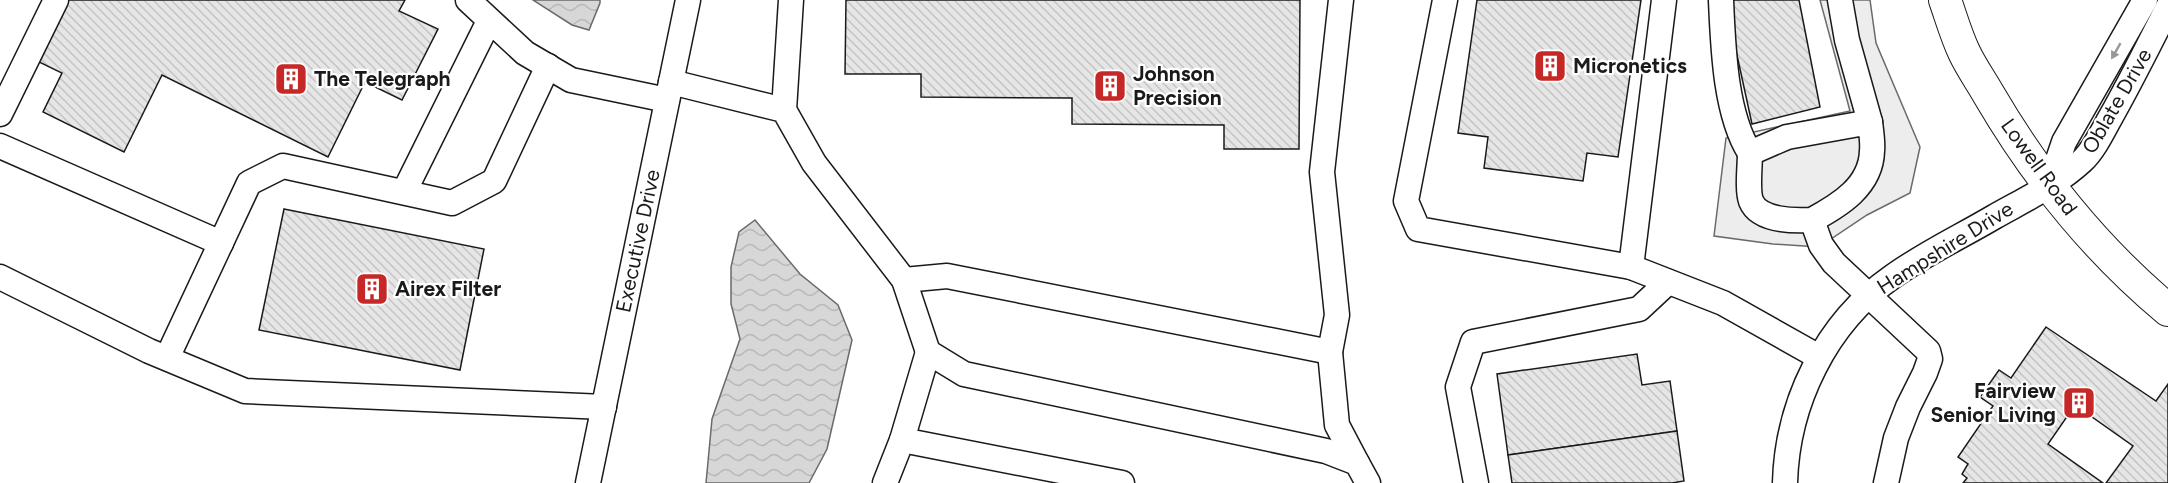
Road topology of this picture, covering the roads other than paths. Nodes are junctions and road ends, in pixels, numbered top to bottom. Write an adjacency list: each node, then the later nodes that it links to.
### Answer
1 (56, 0): 17 (street)
2 (468, 0): 13 (street)
3 (688, 0): 15 (street, Executive Drive)
4 (791, 0): 16 (street)
5 (1341, 0): 32 (street)
6 (1445, 0): 25 (street)
7 (1664, 0): 25 (street)
8 (1721, 0): 20 (street)
9 (1840, 0): 18 (street)
10 (1945, 0): 21 (main road, Lowell Road)
11 (2145, 0): 21 (street, Oblate Drive, one-way to 21)
12 (2168, 7): 21 (street, Oblate Drive)
13 (489, 21): 14 (street); 22 (street)
14 (548, 66): 15 (street); 22 (street)
15 (669, 91): 16 (street); 35 (street, Executive Drive)
16 (784, 110): 27 (street)
17 (0, 114)
18 (1870, 122): 20 (street); 23 (street)
19 (0, 146): 24 (street)
20 (1750, 153): 23 (street)
21 (2049, 186): 29 (street, Hampshire Drive); 30 (main road, Lowell Road)
22 (404, 192): 24 (street)
23 (1812, 220): 29 (street)
24 (221, 243): 34 (street)
25 (1631, 267): 28 (street)
26 (0, 277): 34 (street)
27 (904, 280): 31 (street); 32 (street)
28 (1668, 282): 33 (street); 41 (street)
29 (1870, 295): 33 (street, Hampshire Drive); 43 (street)
30 (2165, 302)
31 (928, 352): 36 (street); 37 (street)
32 (1330, 352): 37 (street)
33 (1819, 357): 42 (street, Hampshire Drive)
34 (167, 358): 35 (street)
35 (604, 407): 38 (street, Executive Drive)
36 (902, 440): 39 (street); 40 (street)
37 (1362, 473)
38 (588, 483)
39 (885, 483)
40 (1122, 483)
41 (1476, 483)
42 (1785, 483)
43 (1886, 483)

